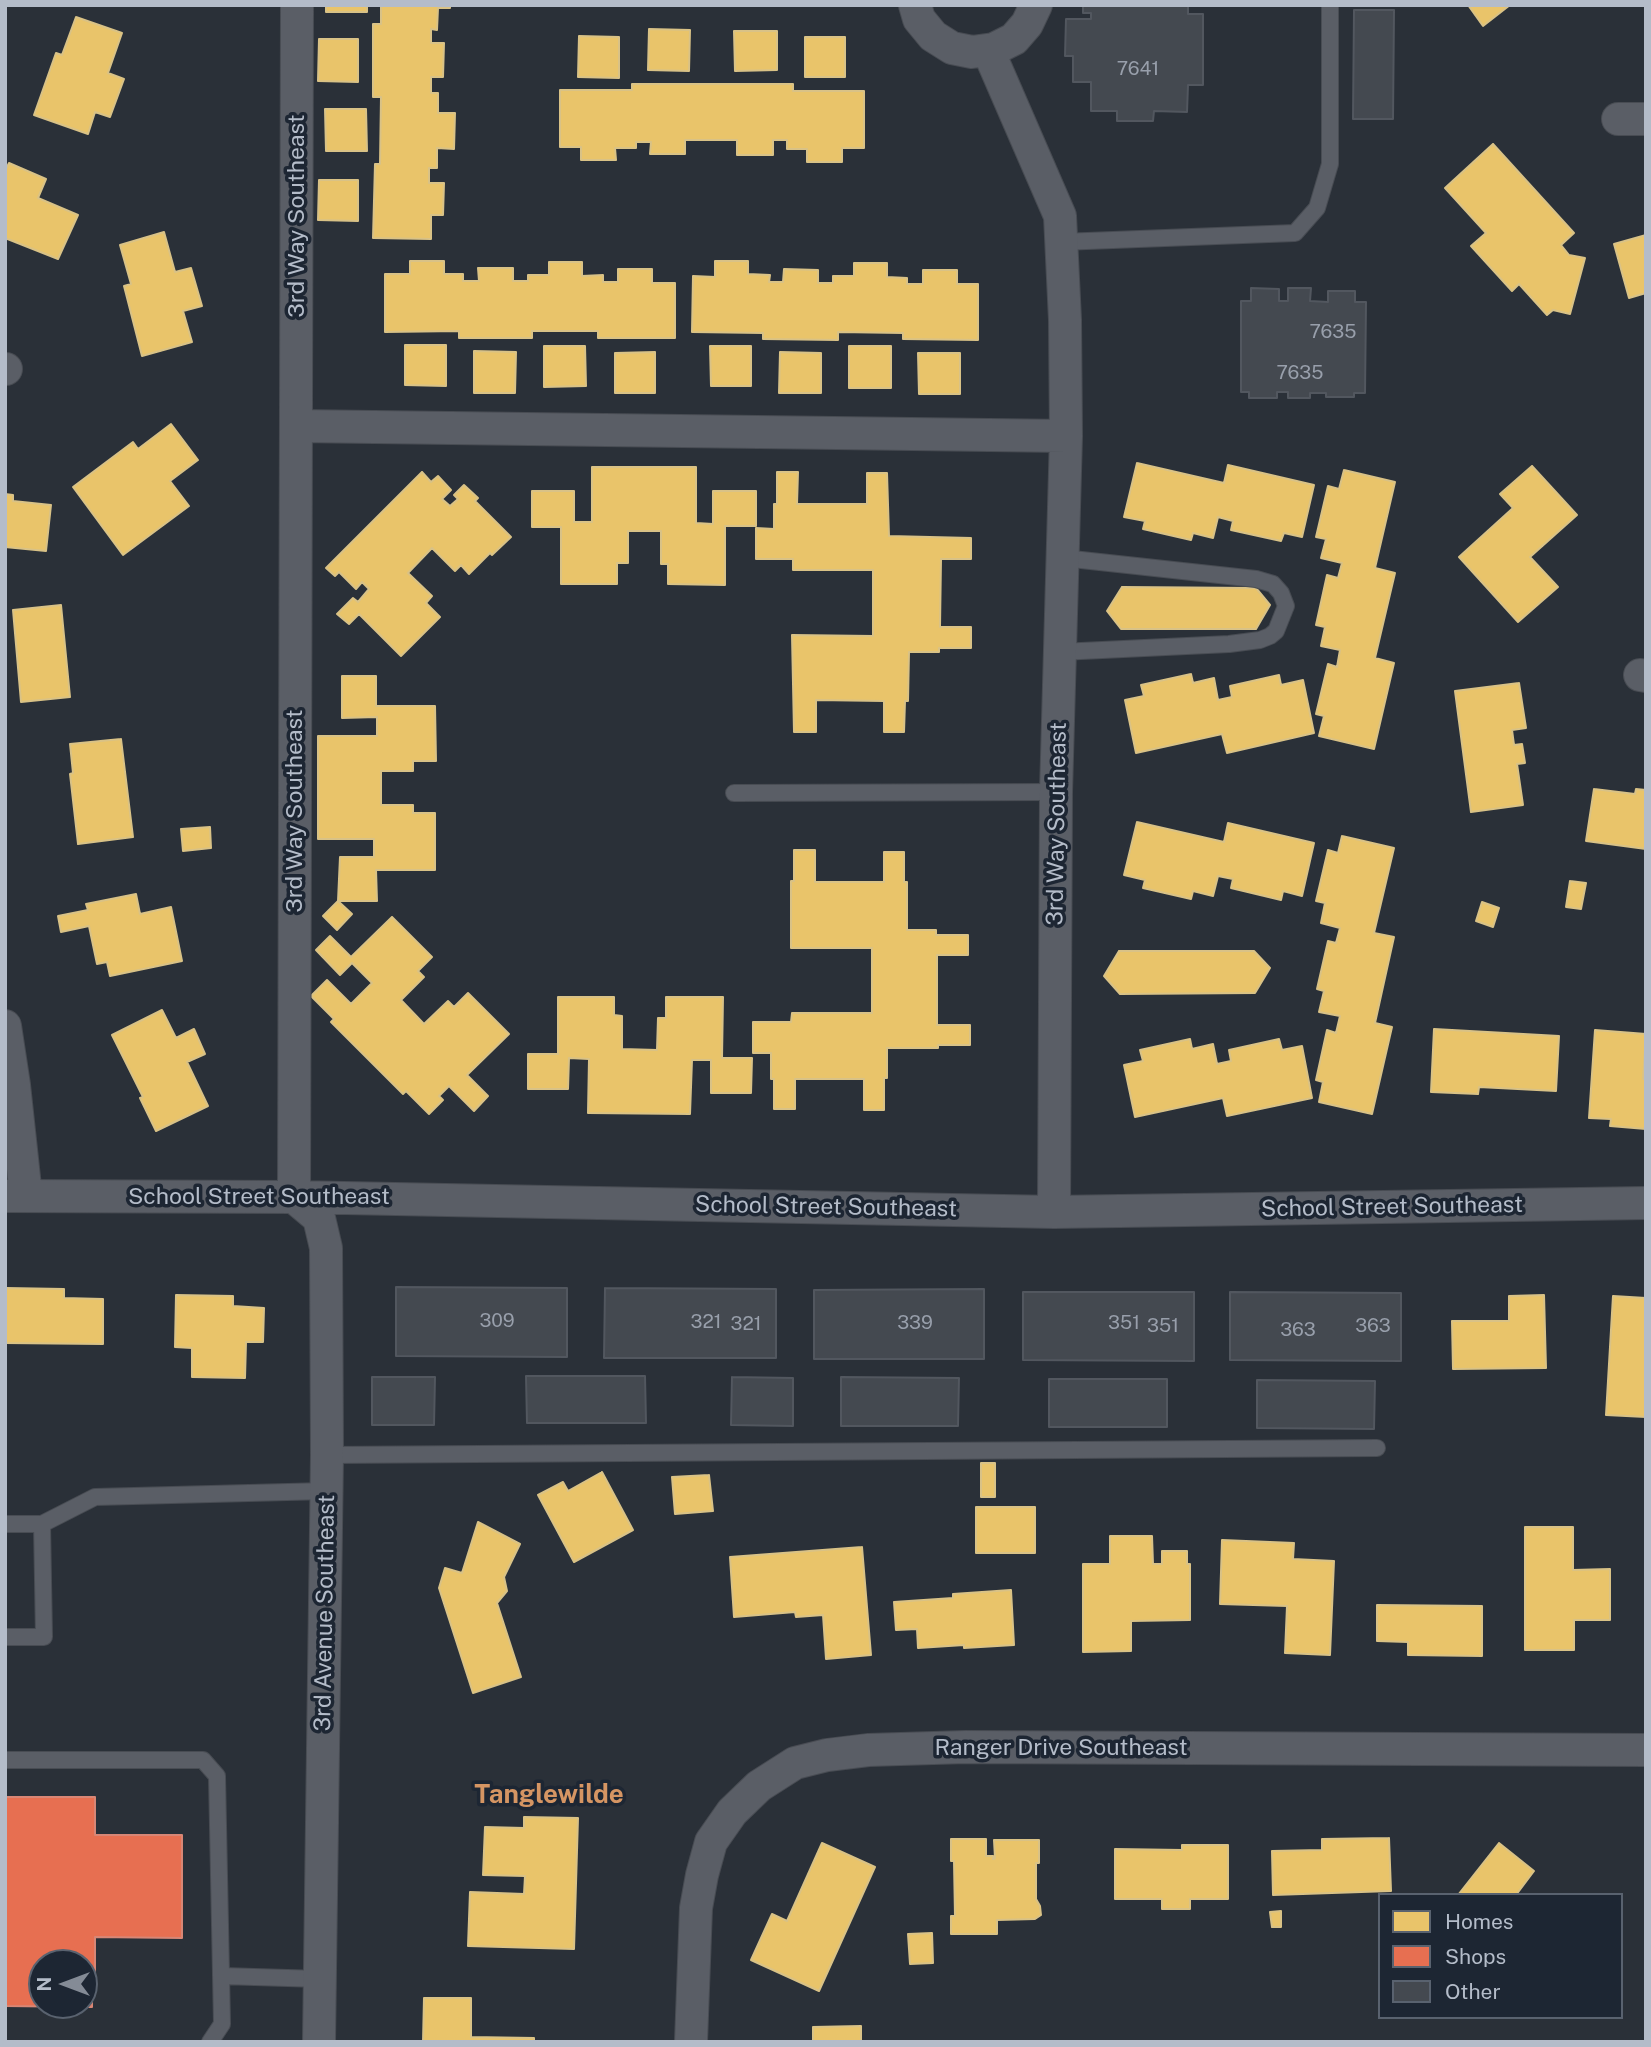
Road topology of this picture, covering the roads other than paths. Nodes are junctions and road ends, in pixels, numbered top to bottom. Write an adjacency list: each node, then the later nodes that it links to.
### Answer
1 (297, 5): 7 (street, 3rd Way Southeast)
2 (915, 5): 5 (street)
3 (1036, 5): 5 (street)
4 (1330, 5): 6 (lane)
5 (988, 50): 6 (street, 3rd Way Southeast)
6 (1061, 242): 8 (street, 3rd Way Southeast)
7 (297, 426): 8 (street); 15 (street, 3rd Way Southeast)
8 (1066, 436): 9 (street, 3rd Way Southeast)
9 (1063, 558): 10 (street, 3rd Way Southeast); 10 (lane)
10 (1060, 652): 11 (street, 3rd Way Southeast)
11 (1056, 792): 12 (lane); 17 (street, 3rd Way Southeast)
12 (734, 793)
13 (5, 1026): 14 (street)
14 (16, 1196): 15 (street, School Street Southeast)
15 (294, 1197): 17 (street, School Street Southeast); 19 (street, 3rd Avenue Southeast)
16 (1646, 1203): 17 (street, School Street Southeast)
17 (1054, 1212)
18 (1377, 1448): 19 (lane)
19 (327, 1455): 20 (street, 3rd Avenue Southeast)
20 (326, 1491): 22 (lane); 27 (street, 3rd Avenue Southeast)
21 (5, 1524): 22 (lane)
22 (42, 1524): 23 (lane)
23 (5, 1637)
24 (1646, 1750): 30 (street, Ranger Drive Southeast)
25 (5, 1760): 26 (lane)
26 (222, 1976): 27 (lane); 28 (lane)
27 (320, 1979): 29 (street, 3rd Avenue Southeast)
28 (210, 2042)
29 (319, 2042)
30 (691, 2042)

